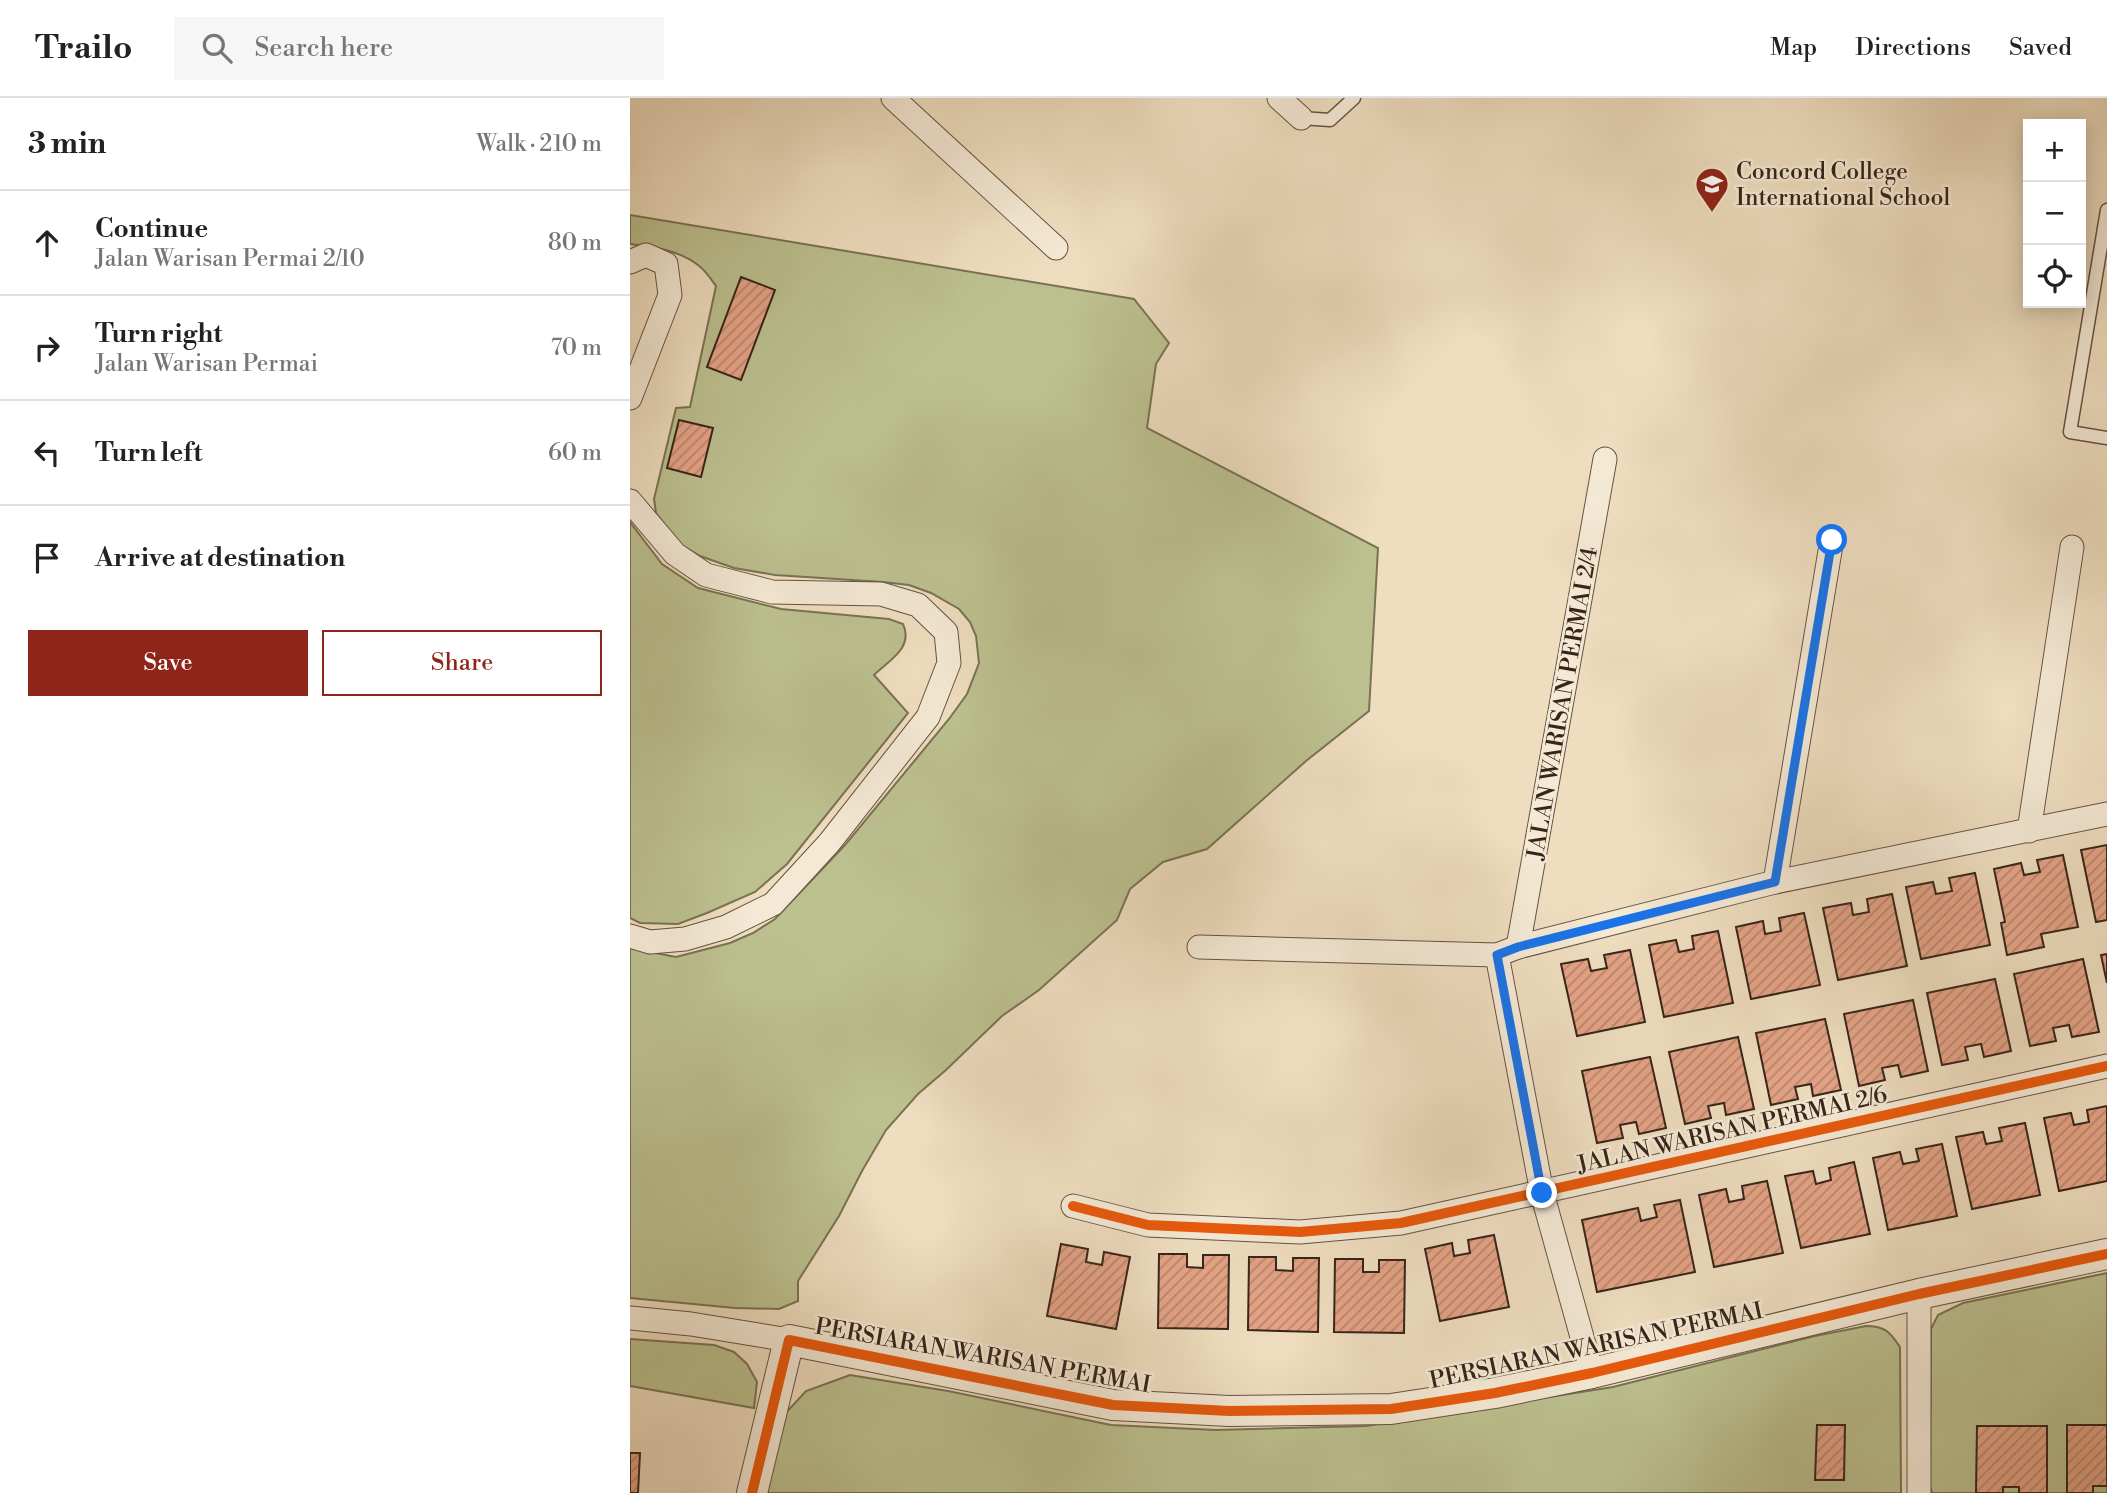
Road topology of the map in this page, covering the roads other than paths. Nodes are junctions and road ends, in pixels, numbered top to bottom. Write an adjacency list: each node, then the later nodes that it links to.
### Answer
1 (893, 98): 6 (street)
2 (1279, 98): 4 (street)
3 (1354, 98): 4 (lane)
4 (1301, 118)
5 (2107, 210): 9 (lane)
6 (1056, 248)
7 (630, 262): 8 (street)
8 (630, 398)
9 (2107, 438)
10 (1605, 459): 19 (street, JALAN WARISAN PERMAI 2/4)
11 (630, 501): 17 (street)
12 (1832, 540): 16 (street)
13 (2072, 547): 15 (street)
14 (2107, 814): 15 (street)
15 (2029, 831): 16 (street)
16 (1775, 882): 19 (street)
17 (630, 936)
18 (1199, 947): 19 (street)
19 (1507, 951): 21 (street)
20 (2107, 1066): 21 (street, JALAN WARISAN PERMAI 2/6)
21 (1542, 1193): 22 (street, JALAN WARISAN PERMAI 2/6); 27 (street)
22 (1073, 1206)
23 (2107, 1254): 24 (street, PERSIARAN WARISAN PERMAI)
24 (1919, 1294): 27 (street, PERSIARAN WARISAN PERMAI); 29 (street)
25 (630, 1318): 26 (street)
26 (789, 1340): 27 (street, PERSIARAN WARISAN PERMAI); 28 (street, PERSIARAN WARISAN PERMAI)
27 (1592, 1373)
28 (752, 1493)
29 (1919, 1493)

